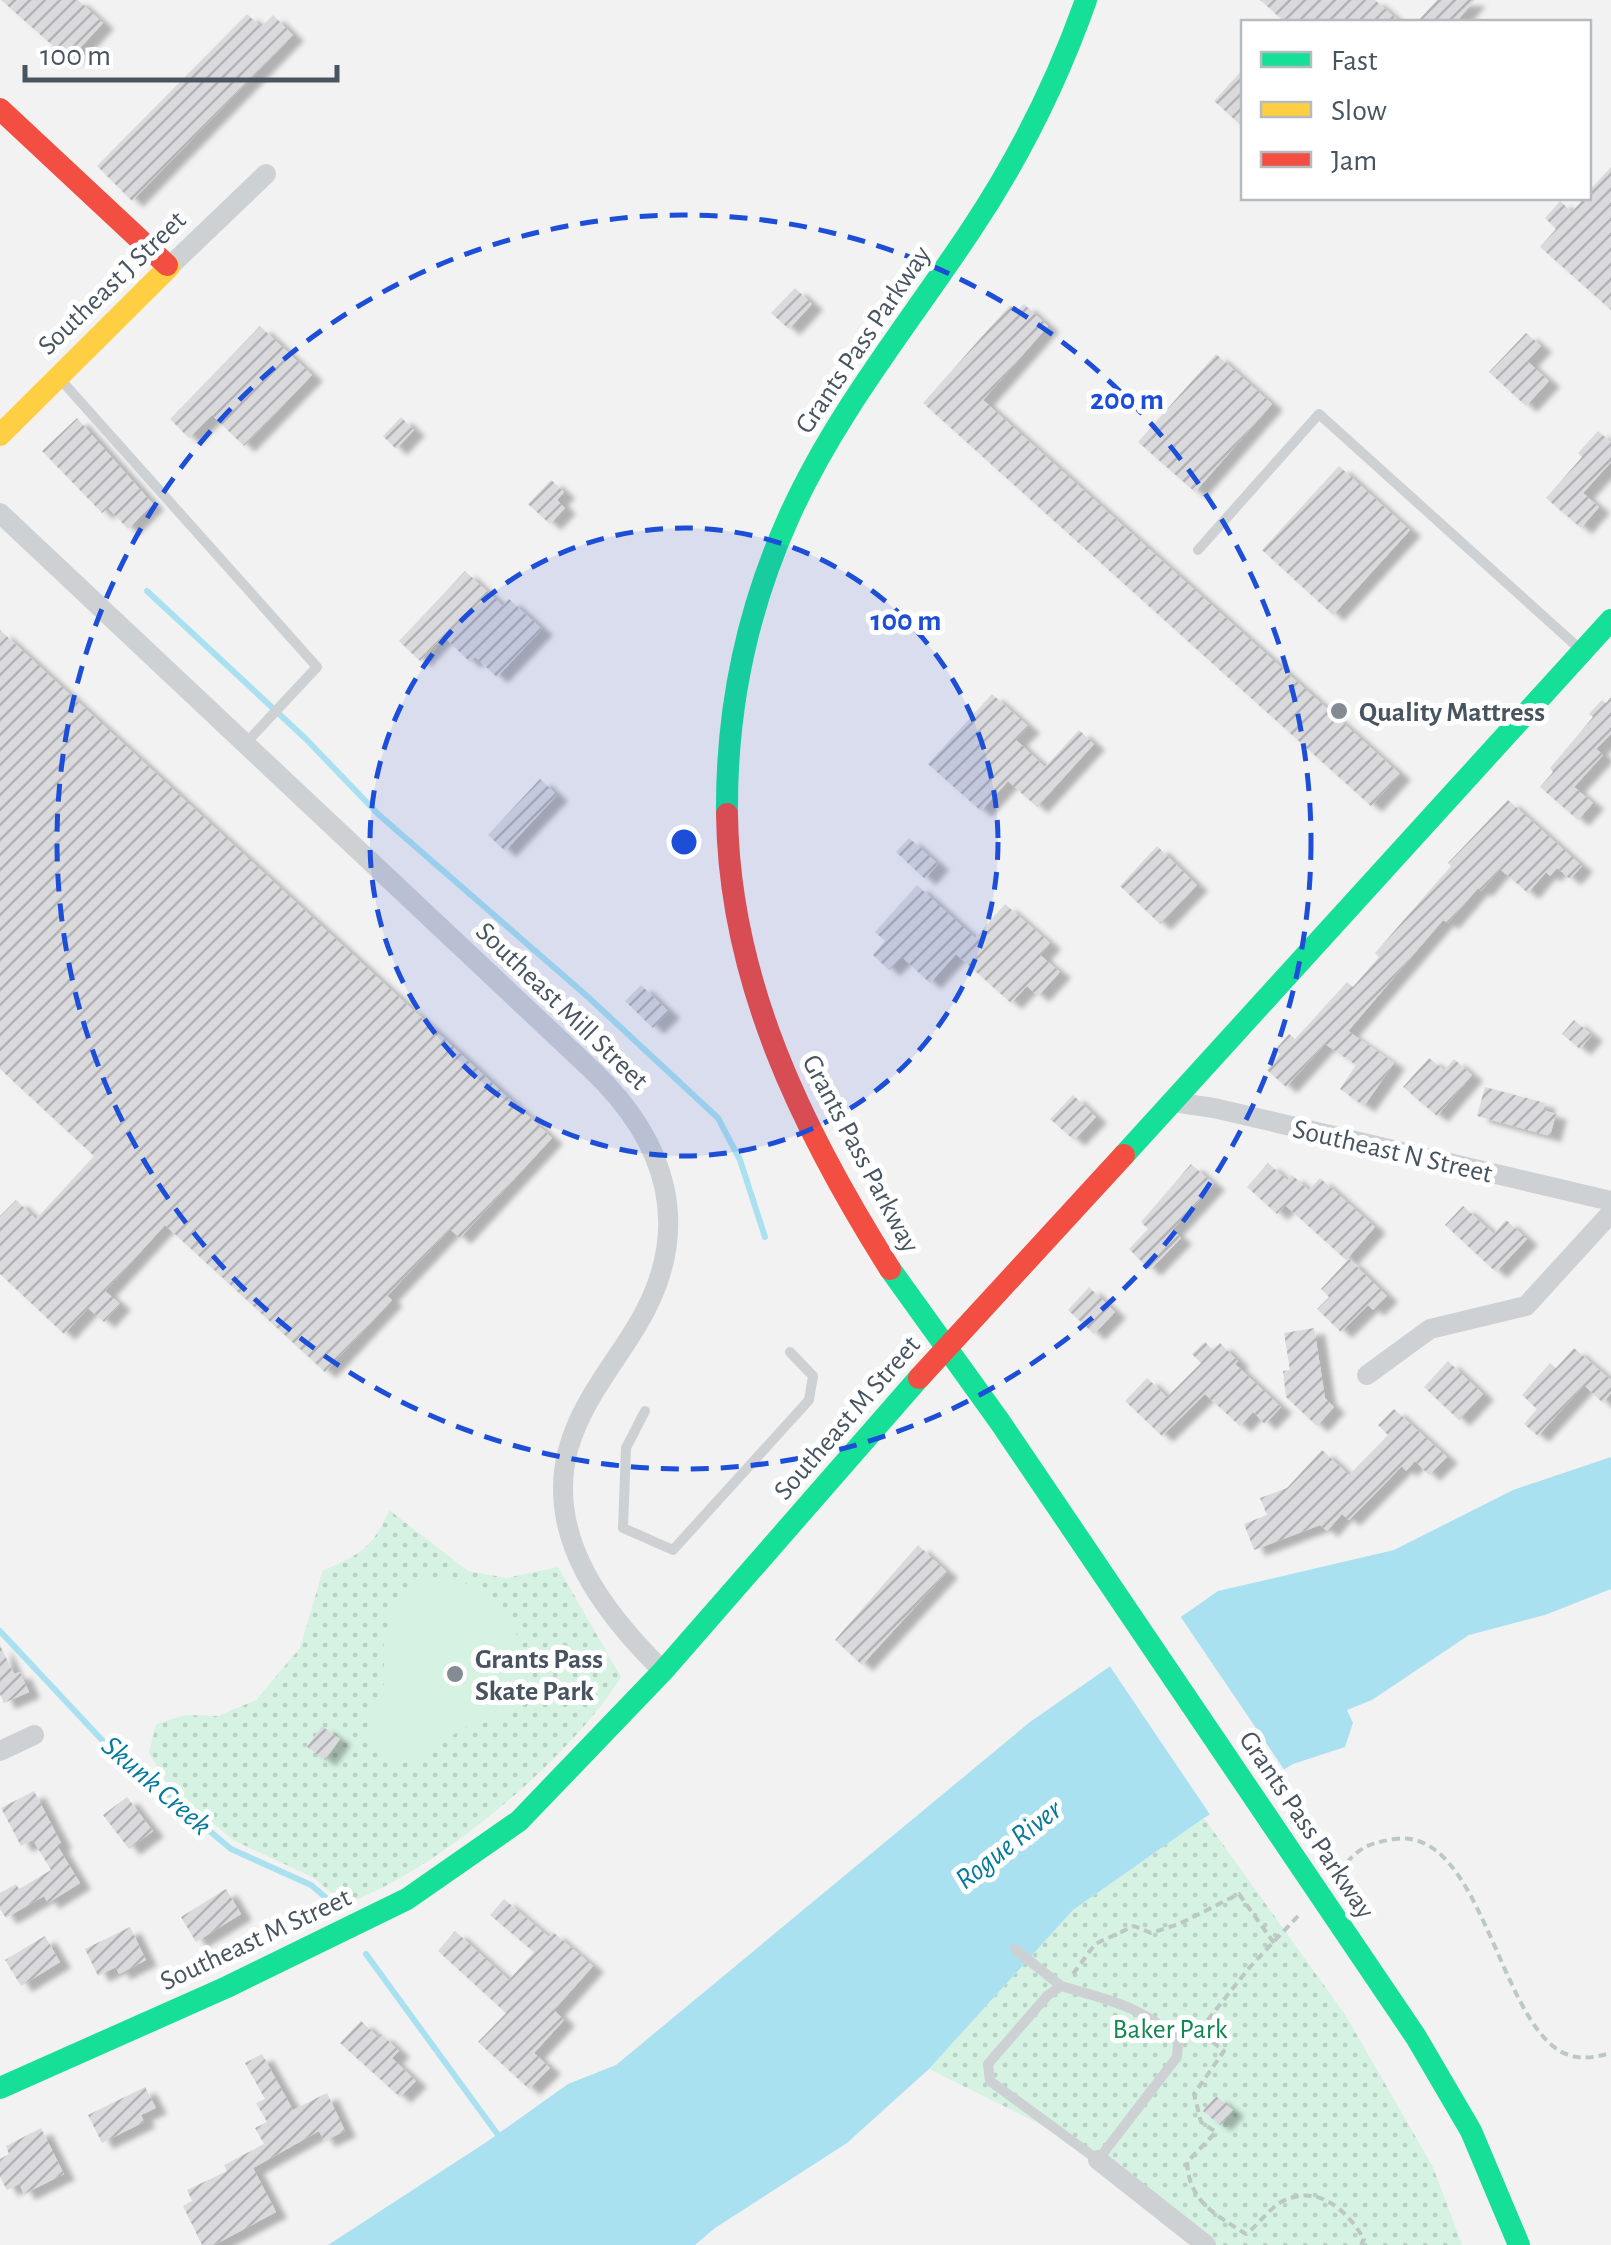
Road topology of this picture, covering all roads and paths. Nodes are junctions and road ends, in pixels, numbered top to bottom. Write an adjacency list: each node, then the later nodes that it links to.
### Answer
1 (1086, 0): 15 (main road, Grants Pass Parkway)
2 (0, 108): 4 (main road)
3 (266, 174): 4 (street, Southeast J Street)
4 (168, 267): 5 (main road, Southeast J Street)
5 (58, 376): 6 (main road, Southeast J Street); 11 (lane)
6 (0, 435)
7 (0, 513): 11 (street, Southeast Mill Street)
8 (1198, 550): 10 (lane)
9 (1611, 620): 10 (main road, Southeast M Street)
10 (1582, 652): 12 (main road, Southeast M Street)
11 (245, 744): 19 (street, Southeast Mill Street)
12 (1174, 1102): 13 (street, Southeast N Street); 15 (main road, Southeast M Street)
13 (1611, 1201)
14 (1611, 1213): 17 (street)
15 (945, 1348): 19 (main road, Southeast M Street); 32 (main road, Grants Pass Parkway)
16 (790, 1352): 18 (lane)
17 (1367, 1374)
18 (644, 1411)
19 (663, 1671): 28 (main road, Southeast M Street)
20 (34, 1735): 21 (street)
21 (0, 1751)
22 (1335, 1875): 27 (path)
23 (1298, 1916): 24 (path)
24 (1274, 1943): 26 (path); 31 (path)
25 (1015, 1948): 26 (lane)
26 (1061, 1986): 29 (lane); 29 (lane)
27 (1611, 2053)
28 (0, 2088)
29 (1098, 2160): 30 (street)
30 (1206, 2245)
31 (1361, 2245)
32 (1519, 2245)

